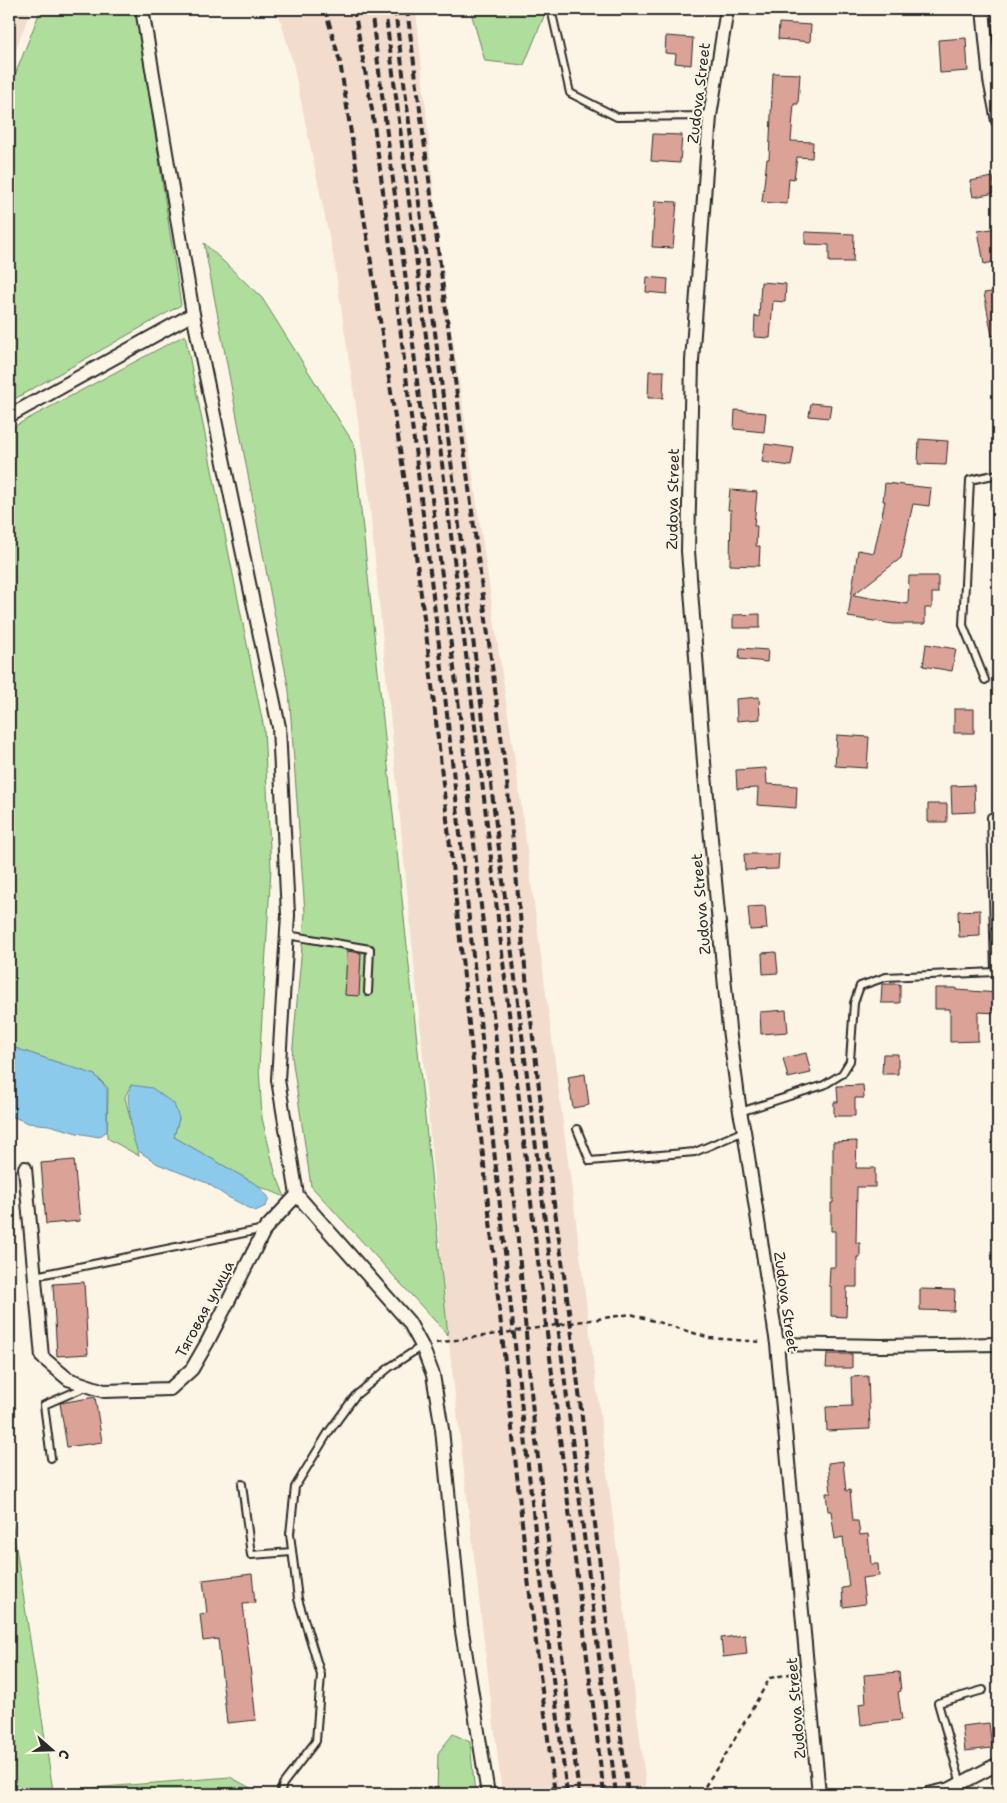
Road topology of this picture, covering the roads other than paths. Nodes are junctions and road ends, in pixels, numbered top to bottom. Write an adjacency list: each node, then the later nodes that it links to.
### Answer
1 (142, 9): 7 (street)
2 (551, 9): 5 (lane)
3 (728, 9): 5 (street, Zudova Street)
4 (983, 9): 6 (street)
5 (710, 116): 14 (street, Zudova Street)
6 (998, 121)
7 (193, 314): 8 (street); 12 (street)
8 (9, 416)
9 (998, 474): 10 (lane)
10 (985, 680)
11 (991, 817): 14 (lane)
12 (287, 935): 13 (lane); 18 (street)
13 (368, 992)
14 (740, 1112): 16 (street, Zudova Street)
15 (576, 1129): 16 (lane)
16 (744, 1131): 21 (street, Zudova Street)
17 (26, 1168): 20 (street, Тяговая улица)
18 (297, 1195): 19 (street, Тяговая улица); 23 (street)
19 (265, 1229): 20 (lane); 24 (street, Тяговая улица)
20 (35, 1276): 24 (street, Тяговая улица)
21 (777, 1344): 22 (street); 33 (street, Zudova Street)
22 (998, 1344)
23 (422, 1346): 27 (lane); 32 (street)
24 (89, 1386): 25 (lane)
25 (52, 1458)
26 (242, 1484): 27 (lane)
27 (292, 1552): 31 (lane)
28 (983, 1690): 30 (lane)
29 (998, 1766): 30 (street)
30 (954, 1789): 34 (street)
31 (280, 1794)
32 (488, 1794)
33 (819, 1794)
34 (928, 1794)

